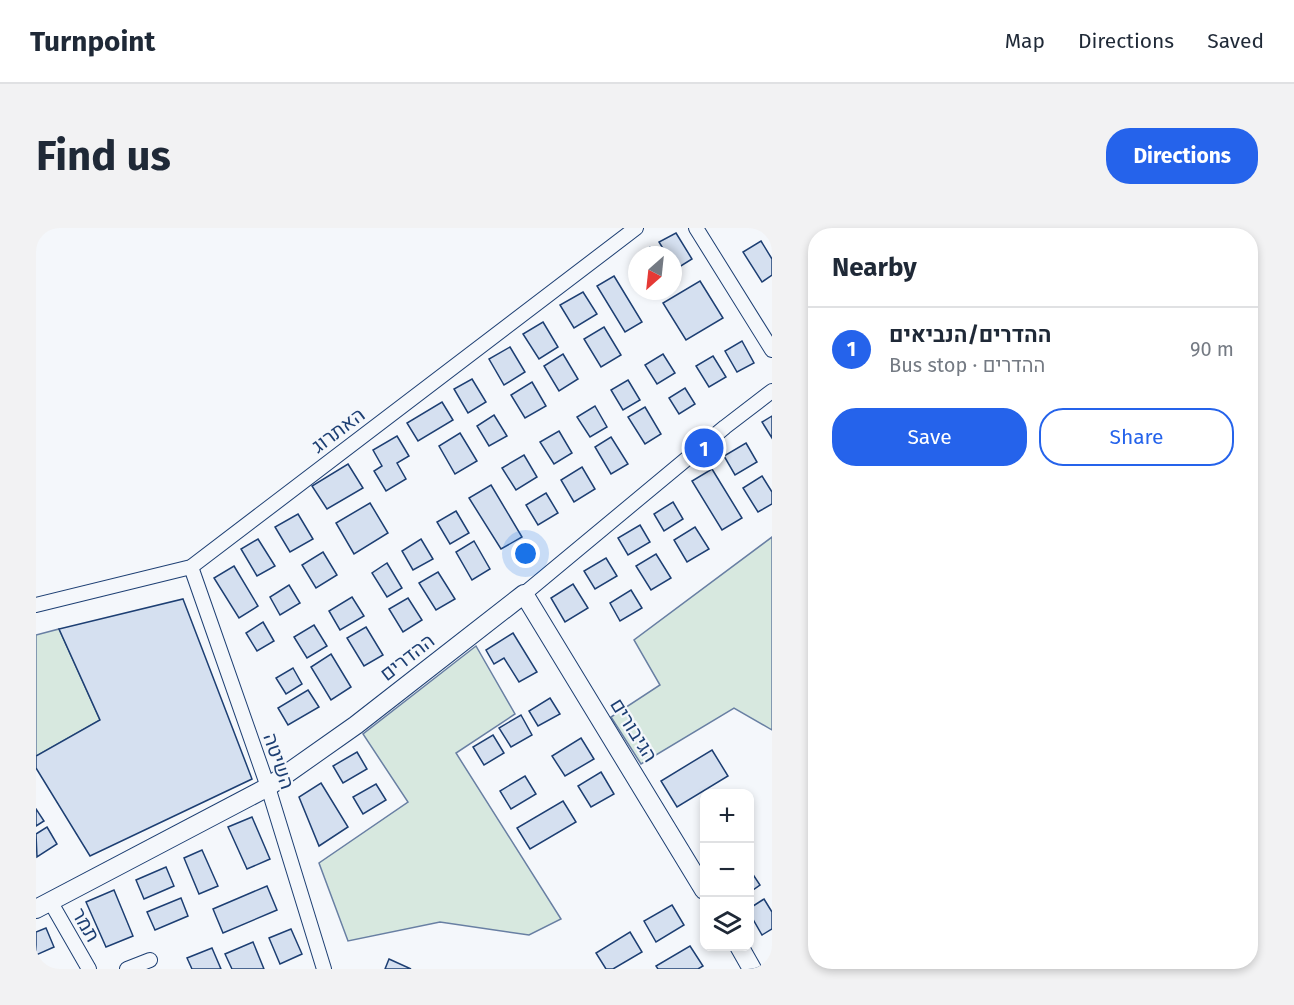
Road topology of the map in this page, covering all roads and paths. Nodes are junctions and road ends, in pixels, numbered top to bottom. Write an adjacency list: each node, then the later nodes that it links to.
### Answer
1 (636, 228): 5 (street, האתרוג)
2 (696, 228): 3 (street)
3 (772, 350)
4 (772, 391): 6 (street, ההדרים)
5 (191, 567): 7 (street, האתרוג); 8 (street, השיטה)
6 (524, 594): 8 (street, ההדרים); 9 (street, הגיבורים)
7 (36, 606)
8 (268, 787): 10 (street, ההדרים); 15 (street, השיטה)
9 (700, 882)
10 (43, 905): 13 (street, תמר)
11 (742, 951): 16 (street)
12 (150, 960): 14 (street)
13 (89, 969)
14 (127, 969)
15 (324, 969)
16 (752, 969)

